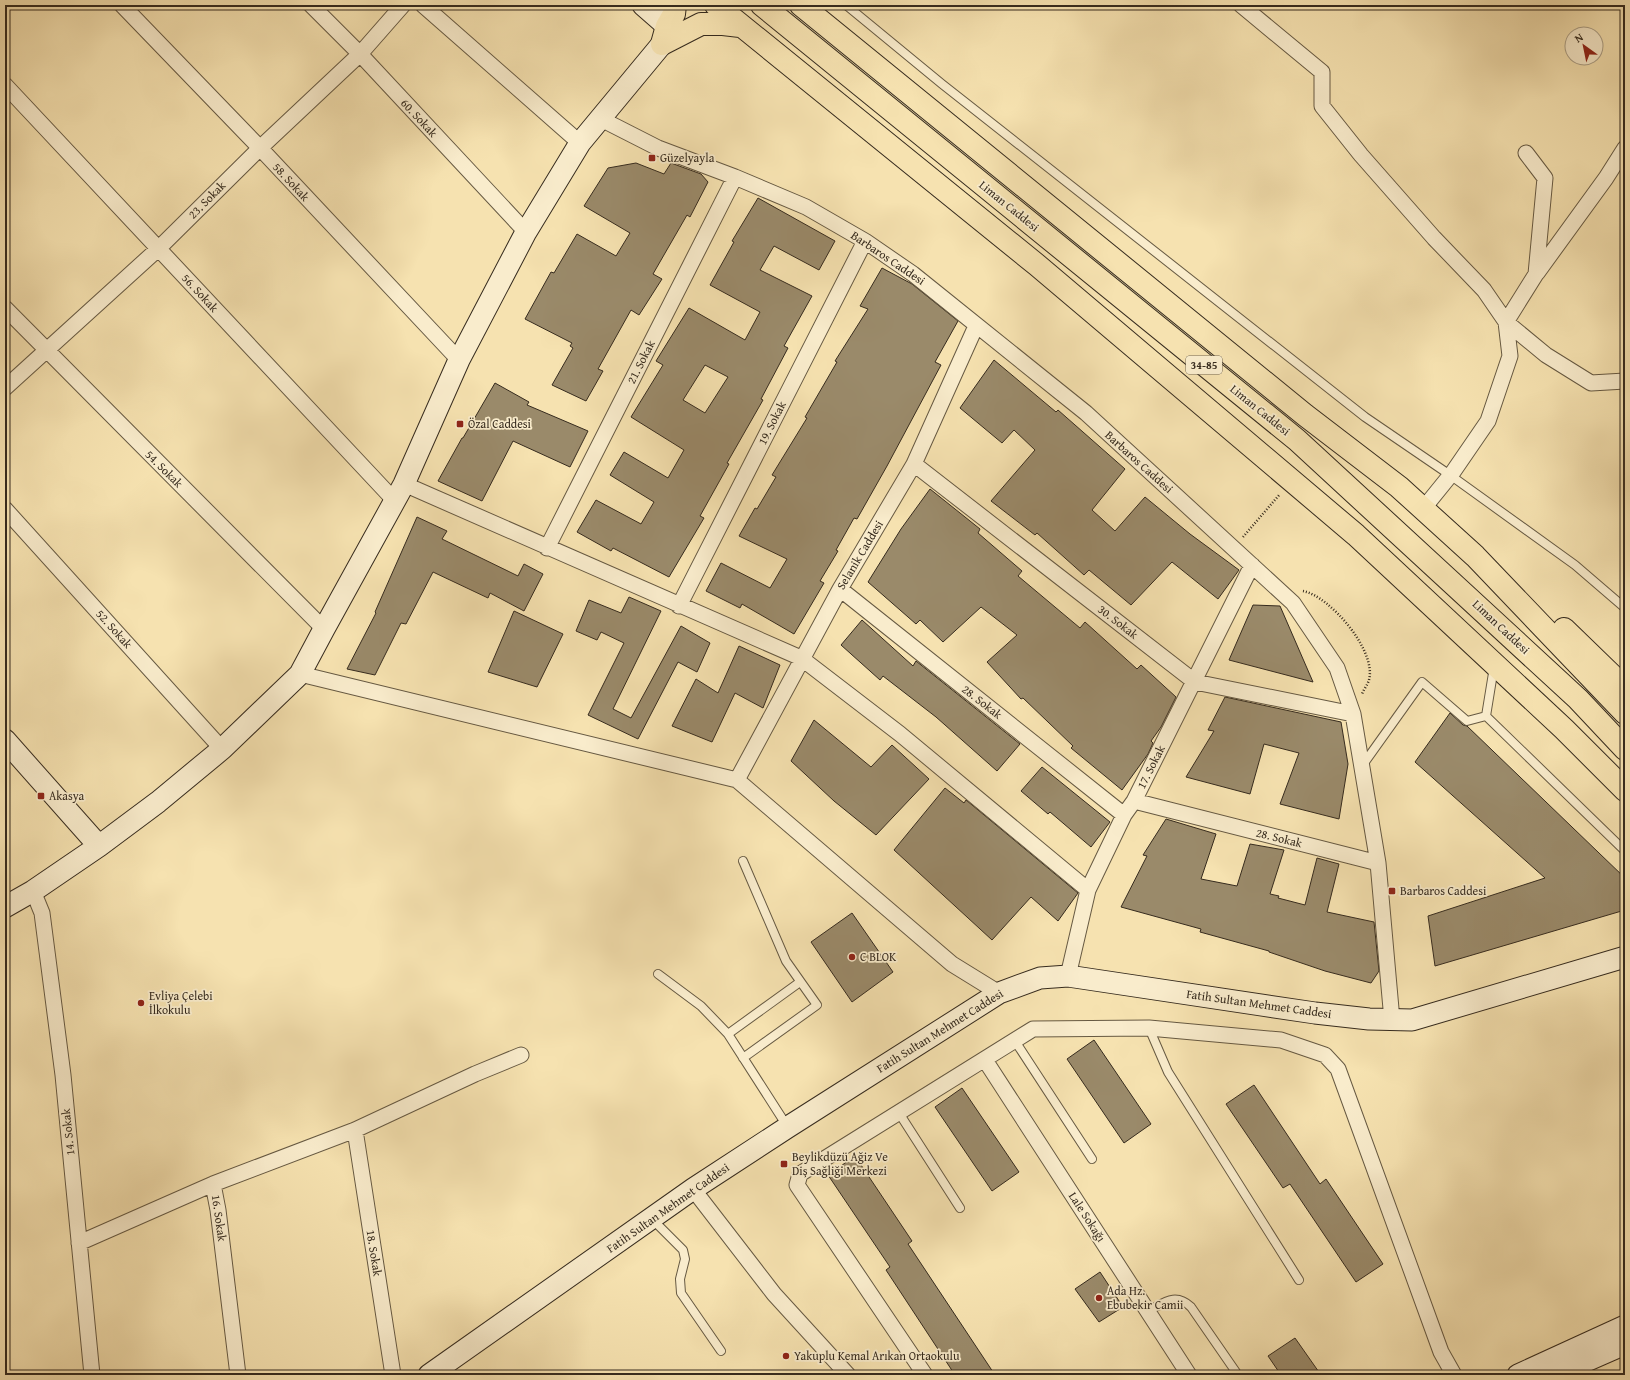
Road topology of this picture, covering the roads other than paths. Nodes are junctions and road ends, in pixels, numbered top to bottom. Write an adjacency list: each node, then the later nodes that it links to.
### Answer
1 (122, 5): 18 (street, 58. Sokak)
2 (311, 5): 14 (street, 60. Sokak)
3 (403, 5): 14 (street, 23. Sokak)
4 (423, 5): 17 (street)
5 (642, 5): 13 (main road)
6 (675, 5): 13 (highway)
7 (716, 5): 12 (highway)
8 (762, 5): 55 (highway, Liman Caddesi / 34-85)
9 (801, 5): 37 (highway, Liman Caddesi / 34-85)
10 (846, 5): 34 (lane)
11 (1241, 5): 27 (street)
12 (740, 26): 13 (highway); 46 (highway)
13 (664, 35): 16 (main road)
14 (360, 54): 18 (street, 23. Sokak); 22 (street, 60. Sokak)
15 (5, 85): 24 (street, 56. Sokak)
16 (601, 119): 17 (main road); 21 (street, Barbaros Caddesi)
17 (580, 143): 22 (main road)
18 (260, 148): 24 (street, 23. Sokak); 30 (street, 58. Sokak)
19 (1625, 148): 25 (street)
20 (1526, 153): 25 (street)
21 (735, 177): 23 (street, Barbaros Caddesi); 38 (street, 21. Sokak)
22 (526, 232): 30 (main road)
23 (865, 241): 28 (street, Barbaros Caddesi); 42 (street, 19. Sokak)
24 (158, 249): 29 (street, 23. Sokak); 35 (street, 56. Sokak)
25 (1536, 274): 27 (street)
26 (5, 308): 29 (street, 54. Sokak)
27 (1506, 322): 31 (street); 34 (street)
28 (976, 326): 33 (street, Selanik Caddesi); 40 (street, Barbaros Caddesi)
29 (46, 351): 32 (street, 23. Sokak); 44 (street, 54. Sokak)
30 (459, 360): 35 (main road)
31 (1625, 380)
32 (5, 388)
33 (914, 464): 41 (street, Selanik Caddesi); 48 (street, 30. Sokak)
34 (1450, 475): 37 (street); 43 (lane)
35 (399, 493): 38 (street); 44 (main road)
36 (5, 509): 54 (street, 52. Sokak)
37 (1423, 509): 39 (highway, Liman Caddesi / 34-85)
38 (546, 548): 42 (street)
39 (1474, 556): 49 (highway); 50 (highway, Liman Caddesi / 34-85)
40 (1252, 565): 48 (street, 17. Sokak); 51 (street, Barbaros Caddesi)
41 (840, 589): 45 (street, Selanik Caddesi); 60 (street, 28. Sokak)
42 (680, 606): 45 (street)
43 (1625, 608)
44 (324, 629): 47 (main road)
45 (801, 658): 57 (street, Selanik Caddesi); 66 (street)
46 (1494, 664): 52 (lane); 58 (highway)
47 (300, 674): 54 (main road); 57 (street)
48 (1195, 682): 51 (street, 30. Sokak); 59 (street, 17. Sokak)
49 (1625, 688)
50 (1625, 713)
51 (1353, 714): 56 (street, Barbaros Caddesi)
52 (1486, 716): 56 (lane); 62 (lane)
53 (5, 740): 61 (main road)
54 (222, 749): 61 (main road)
55 (1625, 749)
56 (1362, 766): 64 (street, Barbaros Caddesi)
57 (737, 780): 72 (street)
58 (1625, 790)
59 (1134, 801): 60 (street, 17. Sokak); 64 (street, 28. Sokak)
60 (1124, 815): 66 (street, 17. Sokak)
61 (99, 846): 65 (main road)
62 (1625, 852)
63 (743, 861): 71 (lane)
64 (1378, 863): 73 (street, Barbaros Caddesi)
65 (33, 890): 67 (main road); 88 (street, 14. Sokak)
66 (1088, 890): 70 (street, 17. Sokak)
67 (8, 901)
68 (1625, 957): 73 (main road, Fatih Sultan Mehmet Caddesi)
69 (658, 974): 75 (lane)
70 (1068, 976): 72 (main road, Fatih Sultan Mehmet Caddesi); 73 (main road, Fatih Sultan Mehmet Caddesi)
71 (800, 982): 75 (lane); 78 (lane)
72 (999, 993): 81 (main road, Fatih Sultan Mehmet Caddesi)
73 (1392, 1020)
74 (1149, 1028): 76 (street); 89 (lane); 103 (street)
75 (728, 1034): 78 (lane)
76 (1014, 1041): 79 (street); 83 (lane)
77 (521, 1055): 82 (street)
78 (743, 1058): 81 (lane)
79 (985, 1060): 80 (street); 90 (street, Lale Sokağı)
80 (899, 1113): 86 (lane); 100 (street)
81 (788, 1127): 85 (main road, Fatih Sultan Mehmet Caddesi)
82 (355, 1130): 84 (street); 97 (street, 18. Sokak)
83 (1092, 1159)
84 (213, 1184): 88 (street, 16. Sokak); 96 (street, 16. Sokak)
85 (693, 1189): 87 (main road, Fatih Sultan Mehmet Caddesi); 99 (street)
86 (960, 1208)
87 (651, 1219): 93 (lane); 98 (main road, Fatih Sultan Mehmet Caddesi)
88 (79, 1243): 95 (street, 14. Sokak)
89 (1299, 1280)
90 (1148, 1311): 101 (street, Lale Sokağı); 102 (lane)
91 (1625, 1326): 104 (main road)
92 (1625, 1344): 94 (main road)
93 (721, 1351)
94 (1562, 1373)
95 (92, 1375)
96 (238, 1375)
97 (393, 1375)
98 (429, 1375)
99 (848, 1375)
100 (925, 1375)
101 (1189, 1375)
102 (1238, 1375)
103 (1454, 1375)
104 (1518, 1375)

